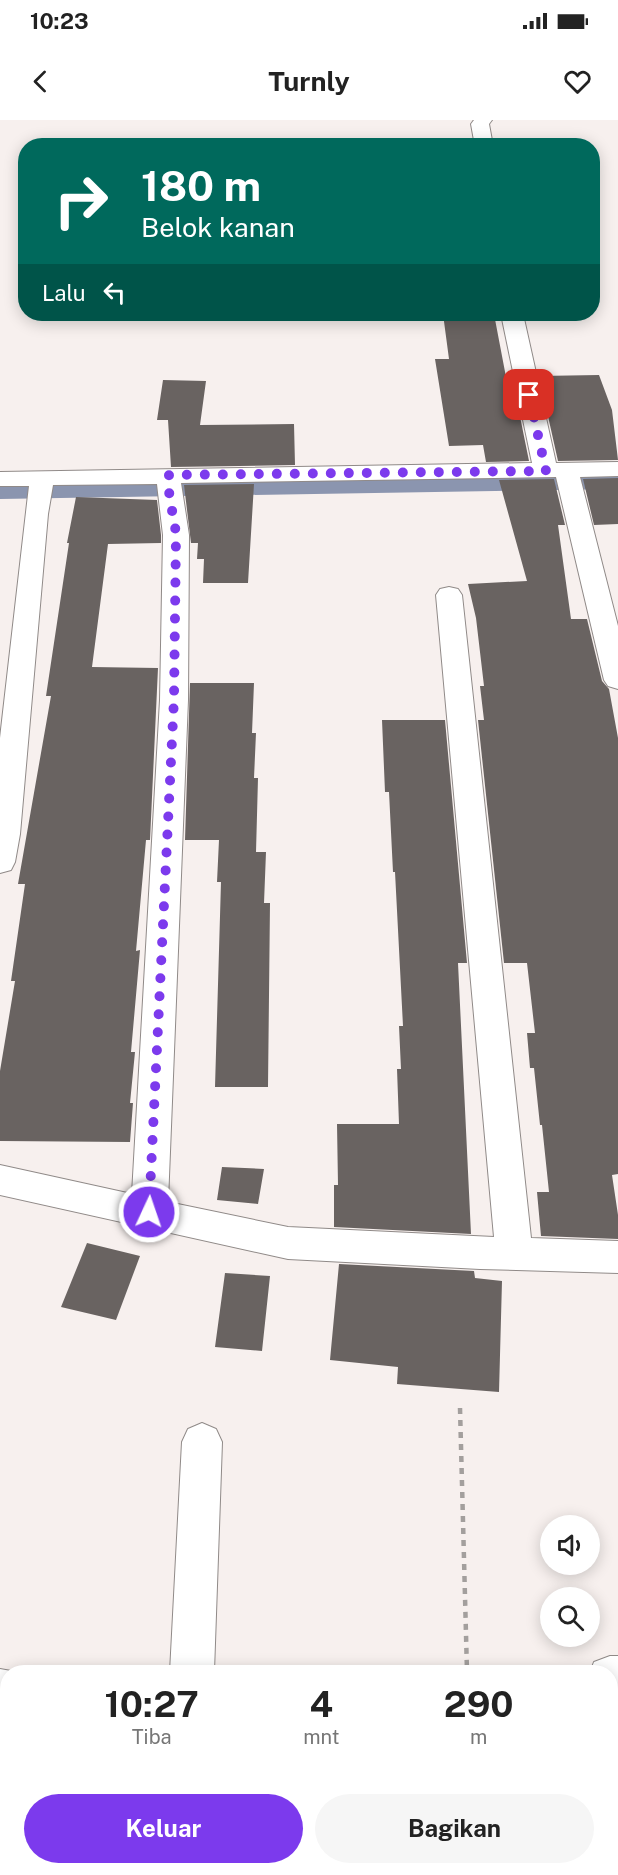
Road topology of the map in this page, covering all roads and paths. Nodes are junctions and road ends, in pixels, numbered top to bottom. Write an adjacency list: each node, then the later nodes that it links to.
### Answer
1 (483, 120): 2 (street)
2 (483, 138)
3 (514, 321): 5 (street)
4 (618, 469): 5 (street)
5 (556, 470): 8 (street); 10 (street)
6 (42, 478): 7 (street); 8 (street); 11 (street)
7 (0, 479)
8 (169, 484): 13 (street)
9 (449, 595): 14 (street)
10 (618, 680)
11 (0, 862)
12 (0, 1180): 13 (street)
13 (149, 1212): 14 (street)
14 (513, 1254): 15 (street)
15 (618, 1257)
16 (460, 1408): 19 (path)
17 (202, 1442): 18 (street)
18 (192, 1665)
19 (467, 1665)

